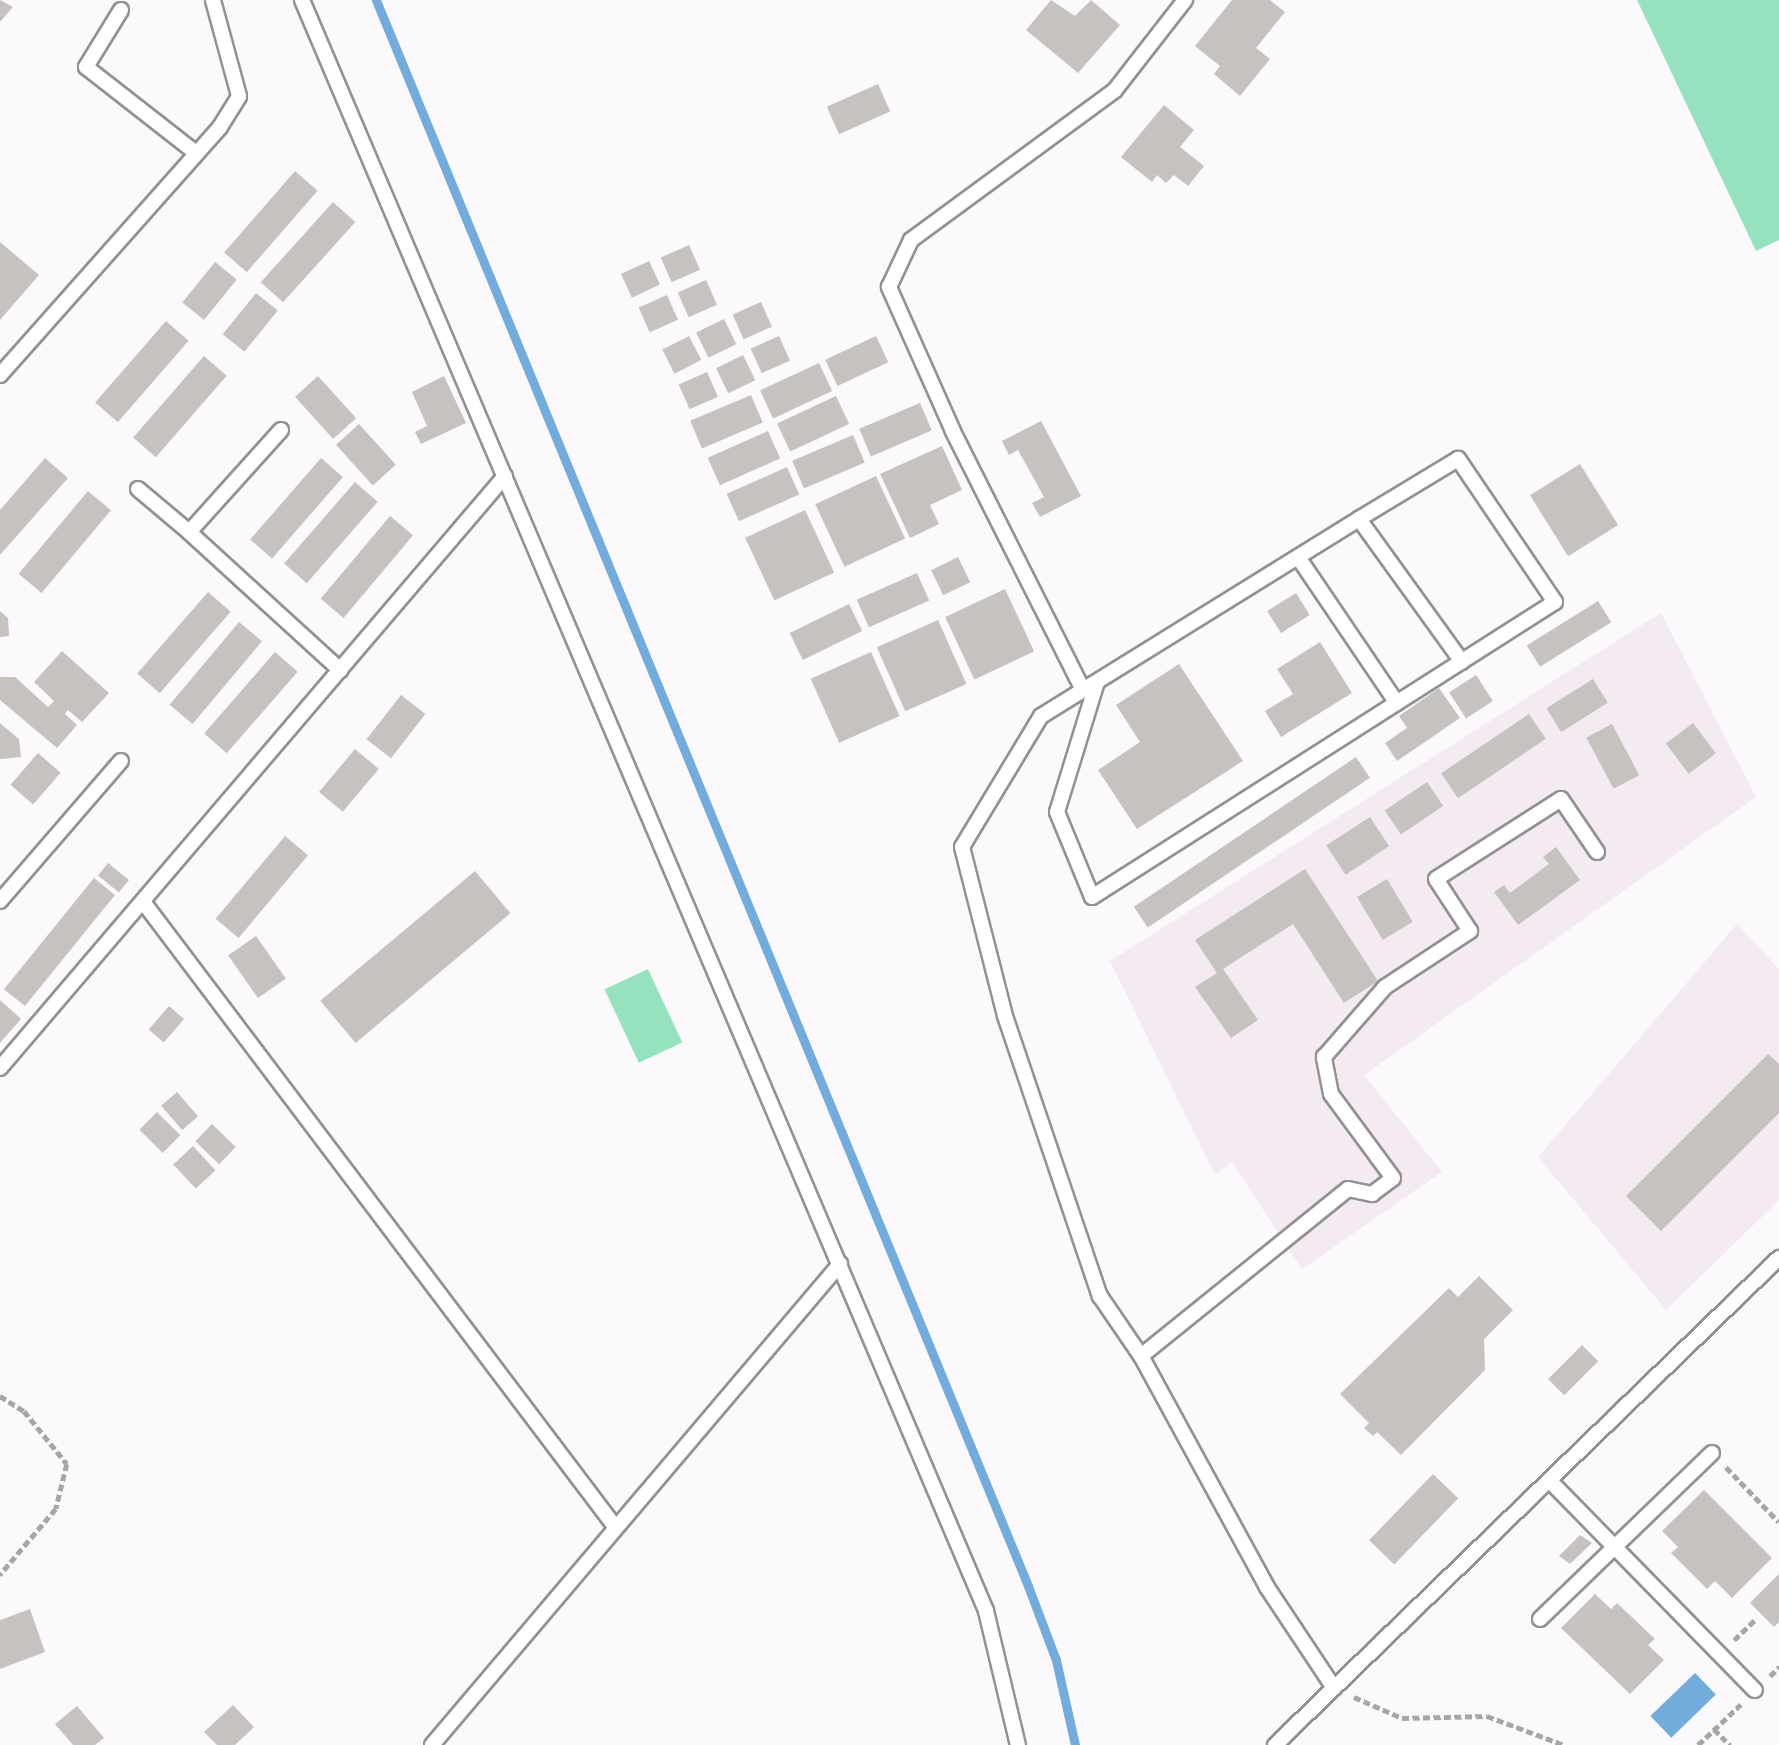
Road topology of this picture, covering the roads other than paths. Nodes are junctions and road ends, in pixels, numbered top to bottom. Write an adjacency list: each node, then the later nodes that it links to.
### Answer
1 (213, 0): 5 (lane)
2 (302, 0): 8 (lane)
3 (1185, 0): 16 (lane)
4 (121, 10): 5 (lane)
5 (196, 153): 6 (lane)
6 (0, 375)
7 (281, 430): 11 (lane)
8 (505, 476): 14 (lane); 24 (lane)
9 (138, 488): 11 (lane)
10 (1359, 519): 12 (lane); 13 (lane); 13 (lane)
11 (189, 533): 14 (lane)
12 (1298, 556): 15 (lane); 17 (lane)
13 (1462, 662): 17 (lane)
14 (340, 670): 21 (lane)
15 (1097, 682): 16 (lane); 17 (lane)
16 (1083, 690): 25 (lane)
17 (1397, 703)
18 (121, 761): 20 (lane)
19 (1597, 852): 25 (lane)
20 (0, 901)
21 (144, 904): 22 (lane); 28 (lane)
22 (0, 1068)
23 (1779, 1258): 27 (lane)
24 (840, 1264): 28 (lane); 34 (lane)
25 (1141, 1356): 31 (lane)
26 (1712, 1453): 29 (lane)
27 (1549, 1480): 29 (lane); 31 (lane)
28 (616, 1528): 33 (lane)
29 (1615, 1546): 30 (lane); 32 (lane)
30 (1540, 1619)
31 (1334, 1688): 35 (lane)
32 (1755, 1690)
33 (432, 1745)
34 (1018, 1745)
35 (1275, 1745)

